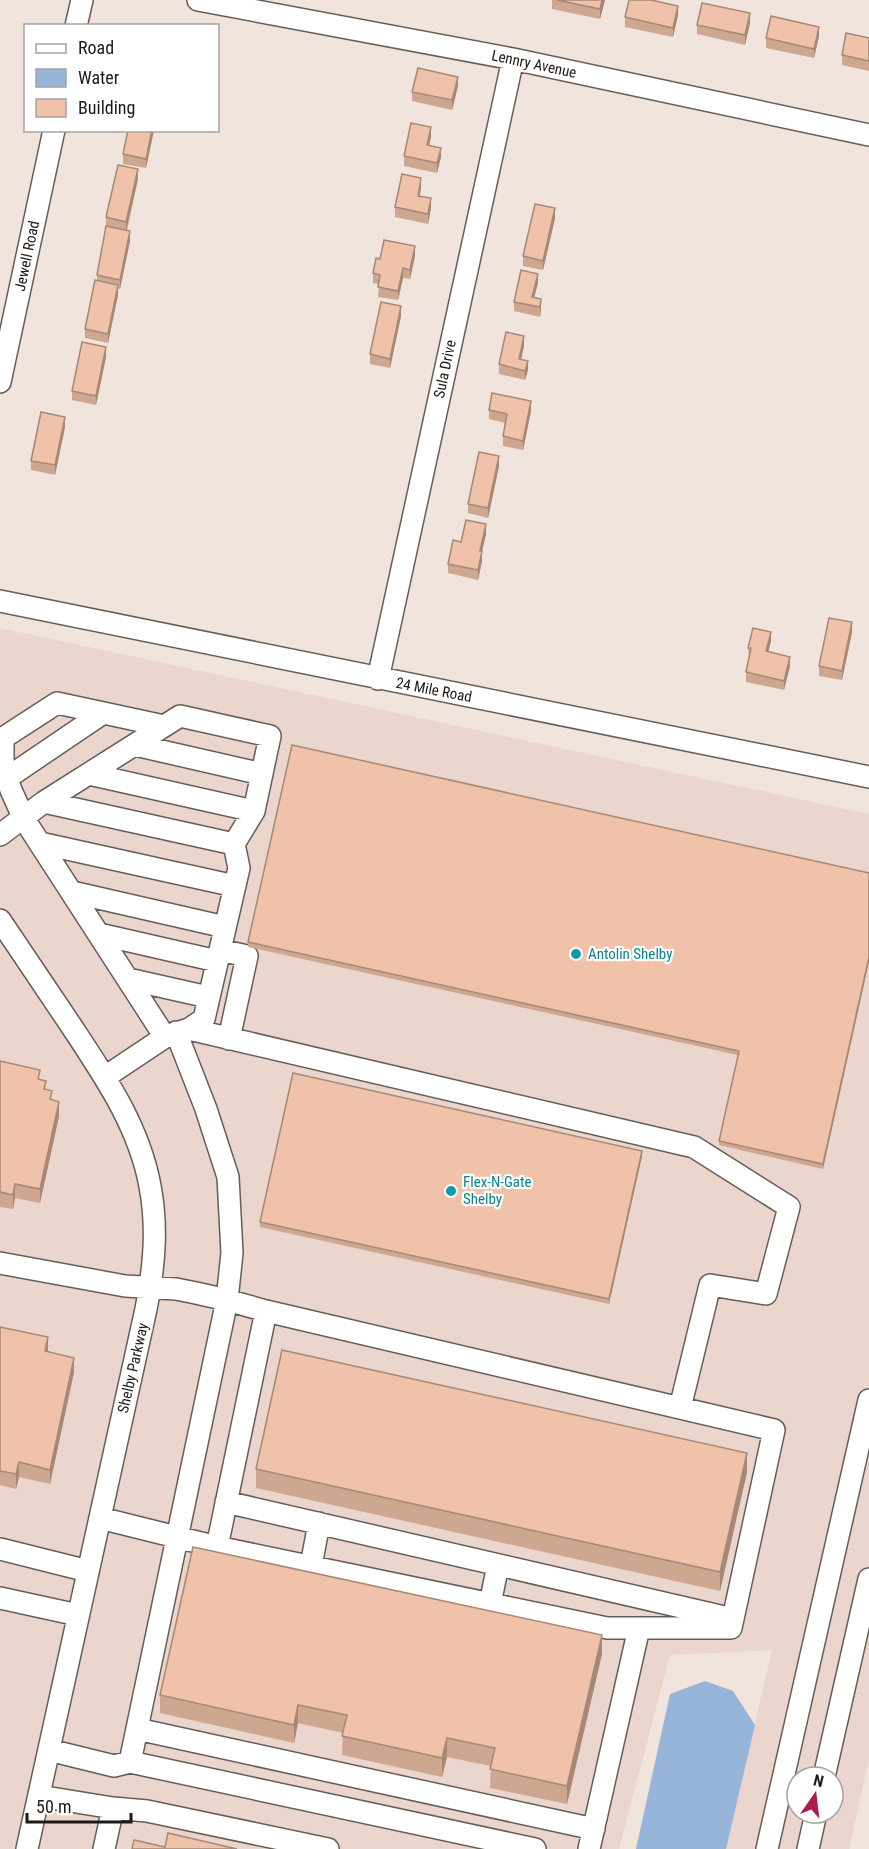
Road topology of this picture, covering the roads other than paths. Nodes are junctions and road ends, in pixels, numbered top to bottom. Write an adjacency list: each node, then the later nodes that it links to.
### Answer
1 (82, 0): 3 (street)
2 (198, 0): 4 (street, Lennry Avenue)
3 (76, 24)
4 (513, 59): 6 (street, Lennry Avenue); 9 (street, Sula Drive)
5 (54, 132): 7 (street, Jewell Road)
6 (869, 135)
7 (0, 382)
8 (0, 601): 9 (street, 24 Mile Road)
9 (378, 679): 15 (street, 24 Mile Road)
10 (103, 713): 11 (street); 16 (street); 16 (street)
11 (164, 726): 12 (street); 14 (street)
12 (135, 745): 13 (street); 14 (street)
13 (89, 774): 17 (street); 18 (street)
14 (262, 774): 18 (street)
15 (869, 777)
16 (7, 778): 19 (street)
17 (44, 802): 19 (street); 22 (street)
18 (254, 811): 22 (street)
19 (24, 819): 20 (street); 21 (street)
20 (0, 835)
21 (40, 843): 23 (street); 24 (street)
22 (234, 844): 23 (street)
23 (234, 886): 26 (street)
24 (72, 892): 26 (street); 27 (street)
25 (0, 920): 33 (street, Shelby Parkway)
26 (225, 927): 28 (street)
27 (99, 934): 28 (street); 29 (street)
28 (218, 956): 30 (street); 32 (street)
29 (128, 979): 30 (street); 31 (street)
30 (208, 997): 31 (street)
31 (177, 1033): 32 (street); 33 (street); 36 (street)
32 (229, 1039): 39 (street)
33 (105, 1077): 35 (street, Shelby Parkway)
34 (0, 1263): 35 (street)
35 (150, 1287): 36 (street); 41 (street, Shelby Parkway)
36 (227, 1300): 37 (street); 43 (street)
37 (266, 1311): 39 (street); 40 (street)
38 (869, 1400): 71 (street)
39 (680, 1408): 53 (street)
40 (226, 1502): 42 (street); 44 (street)
41 (100, 1518): 43 (street); 48 (street, Shelby Parkway)
42 (319, 1523): 46 (street); 47 (street)
43 (176, 1536): 44 (street); 55 (street)
44 (217, 1547): 47 (street)
45 (0, 1550): 48 (street)
46 (498, 1565): 51 (street); 53 (street)
47 (311, 1566): 51 (street)
48 (88, 1571): 52 (street, Shelby Parkway)
49 (869, 1579): 58 (street)
50 (0, 1598): 52 (street)
51 (490, 1604): 54 (street)
52 (78, 1615): 56 (street, Shelby Parkway)
53 (733, 1619): 54 (street)
54 (639, 1628): 66 (street)
55 (137, 1729): 57 (street); 59 (street)
56 (49, 1750): 57 (street); 60 (street, Shelby Parkway)
57 (130, 1762): 61 (street)
58 (827, 1765)
59 (314, 1768): 61 (street); 62 (street)
60 (39, 1796): 63 (street); 67 (street, Shelby Parkway)
61 (307, 1800): 65 (street)
62 (468, 1802): 65 (street); 66 (street)
63 (113, 1808): 68 (street); 69 (street)
64 (813, 1825): 72 (street)
65 (462, 1833): 70 (street)
66 (592, 1839)
67 (27, 1849)
68 (104, 1849)
69 (328, 1849)
70 (534, 1849)
71 (767, 1849)
72 (808, 1849)

